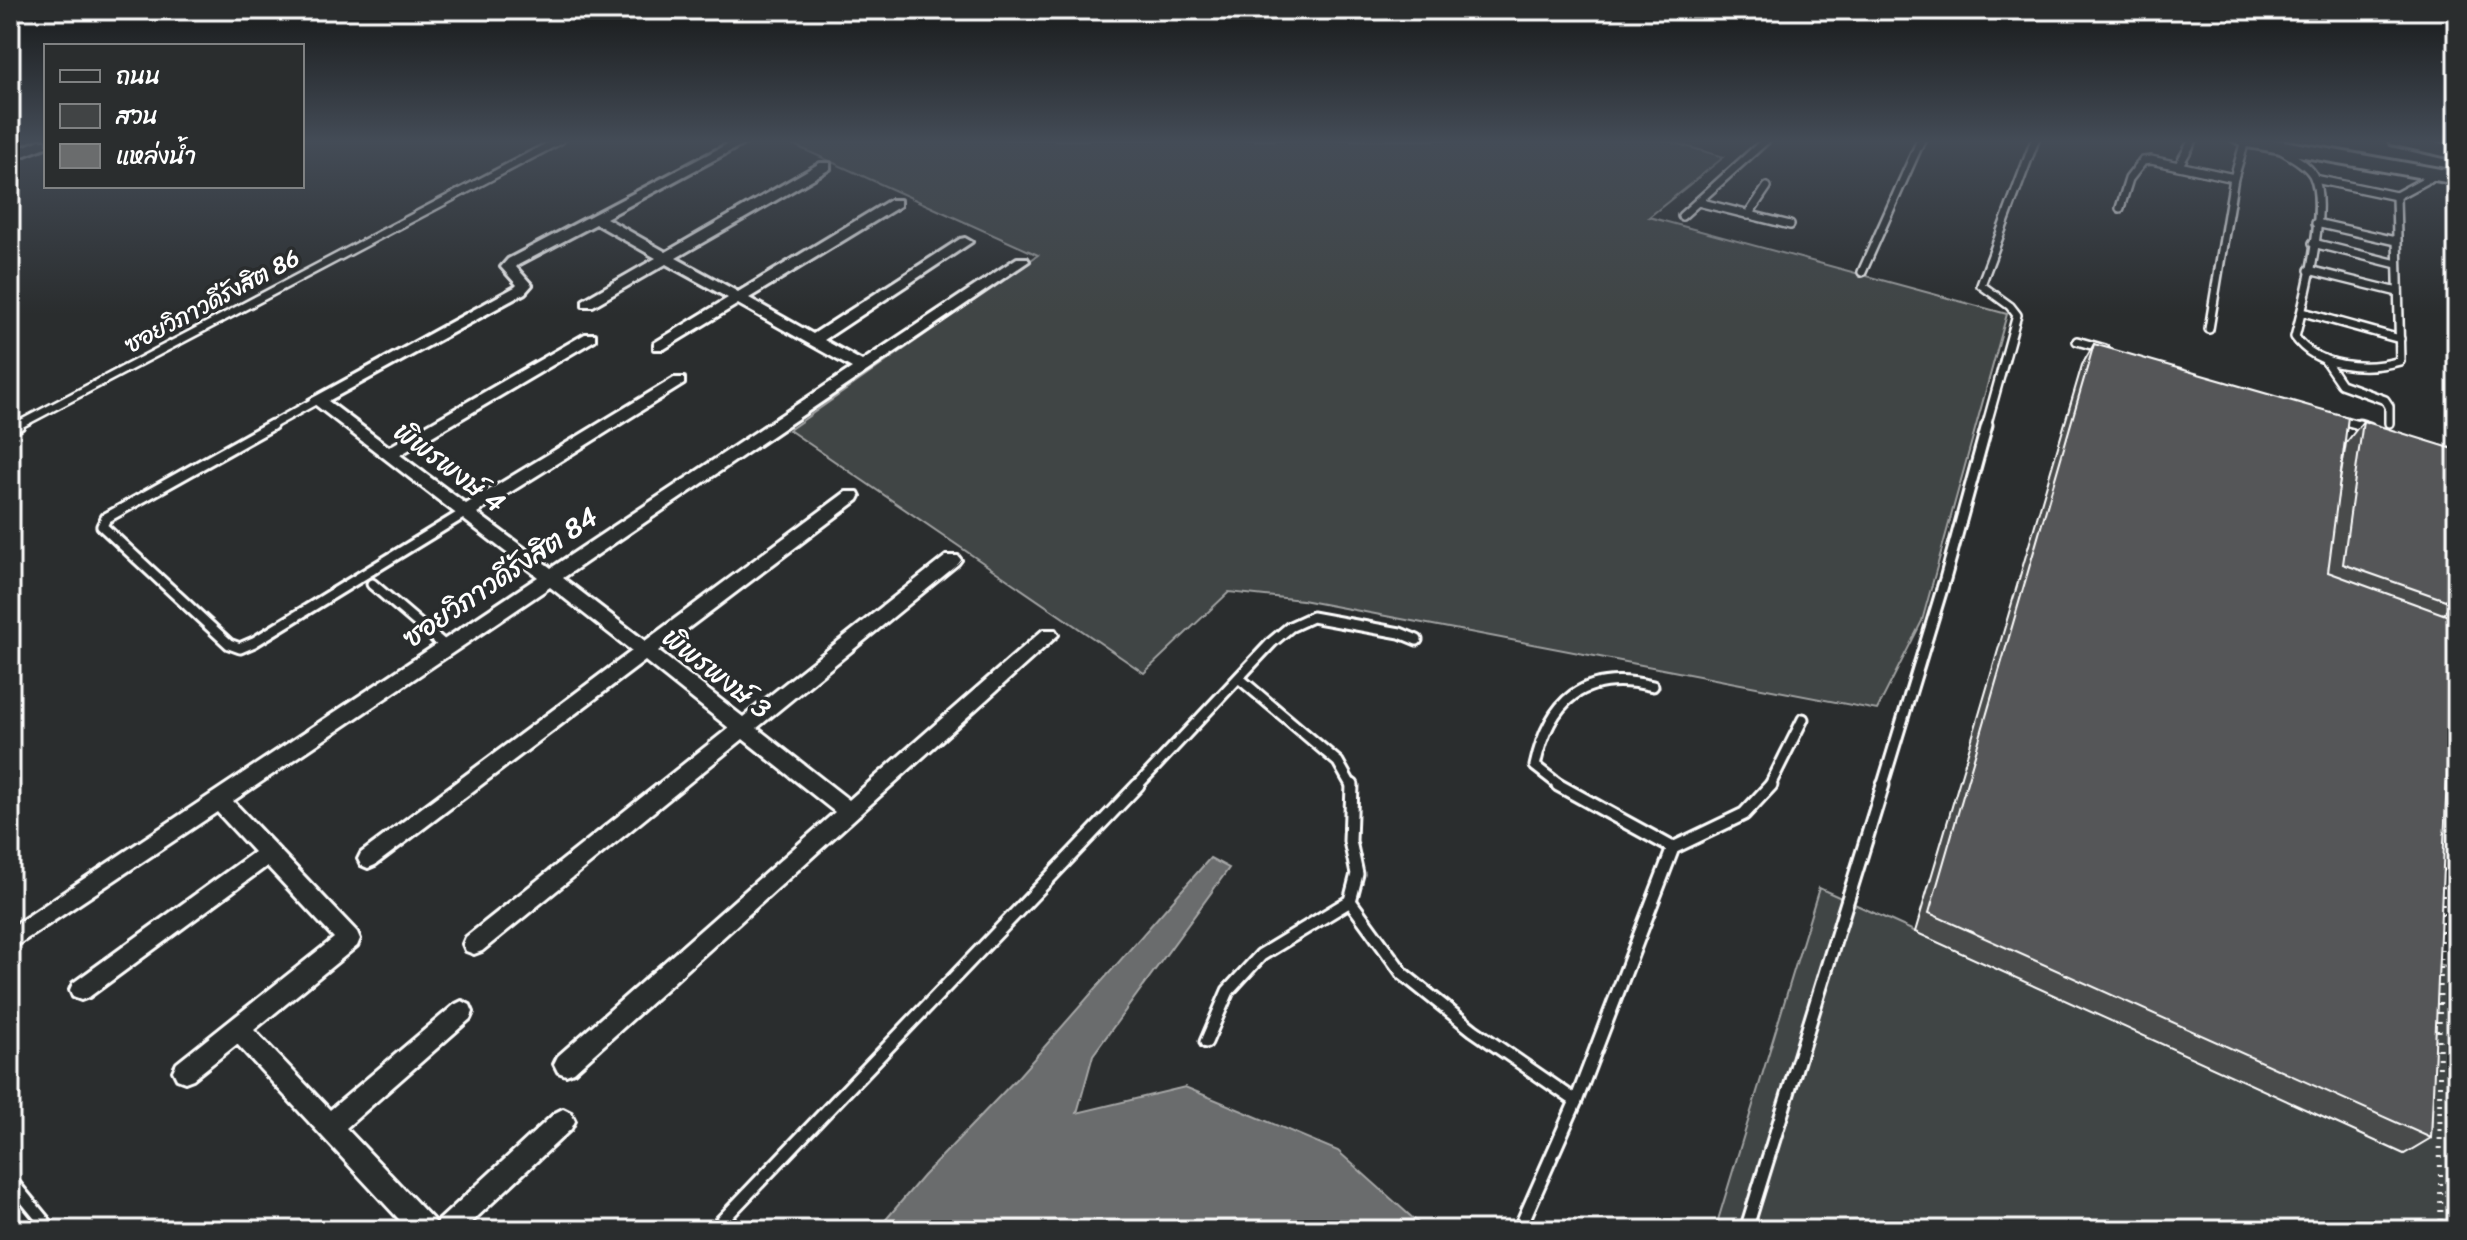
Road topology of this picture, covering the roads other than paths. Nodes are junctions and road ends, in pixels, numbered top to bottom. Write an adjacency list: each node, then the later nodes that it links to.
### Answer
1 (450, 198): 45 (lane, ซอยวิภาวดีรังสิต 86)
2 (637, 198): 17 (street)
3 (769, 198): 23 (street)
4 (1703, 198): 12 (lane)
5 (1760, 198): 15 (lane)
6 (1895, 198): 27 (lane)
7 (2013, 198): 86 (lane)
8 (2123, 198): 14 (lane)
9 (2231, 198): 32 (lane)
10 (2318, 198): 18 (lane)
11 (2396, 198): 20 (lane)
12 (1698, 202): 15 (lane); 16 (lane)
13 (895, 203): 29 (street)
14 (2120, 208)
15 (1748, 215): 19 (lane)
16 (1682, 216)
17 (597, 219): 23 (street); 42 (street)
18 (2316, 223): 20 (lane); 22 (lane)
19 (1790, 225)
20 (2396, 241): 25 (lane)
21 (965, 242): 34 (street)
22 (2313, 243): 25 (lane); 26 (lane)
23 (666, 257): 29 (street); 30 (street)
24 (1022, 261): 40 (street, ซอยวิภาวดีรังสิต 84)
25 (2397, 264): 28 (lane)
26 (2309, 270): 28 (lane); 31 (lane)
27 (1862, 272)
28 (2398, 292): 35 (lane)
29 (739, 297): 34 (street); 37 (street)
30 (588, 303)
31 (2303, 312): 35 (lane); 39 (lane)
32 (2209, 329)
33 (590, 337): 47 (street)
34 (816, 339): 40 (street)
35 (2400, 339): 39 (lane)
36 (2077, 341): 38 (lane)
37 (659, 346)
38 (2108, 350)
39 (2324, 359): 44 (lane)
40 (863, 368): 51 (street, ซอยวิภาวดีรังสิต 84)
41 (679, 381): 49 (street)
42 (317, 400): 47 (street, พิพรพงษ์ 4); 49 (lane)
43 (2320, 413): 46 (lane)
44 (2389, 423)
45 (10, 430)
46 (2381, 432)
47 (389, 454): 49 (street, พิพรพงษ์ 4)
48 (852, 496): 56 (street)
49 (466, 512): 51 (street, พิพรพงษ์ 4)
50 (952, 560): 61 (street)
51 (550, 577): 55 (street, ซอยวิภาวดีรังสิต 84); 56 (street, พิพรพงษ์ 3)
52 (372, 584): 55 (lane)
53 (1049, 635): 63 (street)
54 (1417, 640): 57 (lane)
55 (446, 647): 62 (street, ซอยวิภาวดีรังสิต 84)
56 (645, 652): 61 (street, พิพรพงษ์ 3); 66 (street)
57 (1240, 679): 68 (lane); 84 (lane)
58 (2453, 684): 67 (lane)
59 (1653, 686): 64 (lane)
60 (1803, 719): 64 (lane)
61 (744, 730): 63 (street, พิพรพงษ์ 3); 70 (street)
62 (219, 800): 65 (street); 69 (street, ซอยวิภาวดีรังสิต 84)
63 (850, 812): 75 (street)
64 (1673, 848): 77 (lane)
65 (269, 853): 71 (street); 73 (street)
66 (368, 859)
67 (2457, 868)
68 (1350, 901): 74 (lane); 77 (lane)
69 (10, 940)
70 (474, 944)
71 (81, 990)
72 (462, 1012): 79 (street)
73 (238, 1029): 76 (street); 79 (street)
74 (1206, 1042)
75 (566, 1064)
76 (185, 1071)
77 (1576, 1101): 85 (lane)
78 (563, 1121): 83 (street)
79 (329, 1127): 82 (street)
80 (10, 1180): 81 (lane)
81 (51, 1230)
82 (426, 1230)
83 (445, 1230)
84 (713, 1230)
85 (1519, 1230)
86 (1746, 1230)

